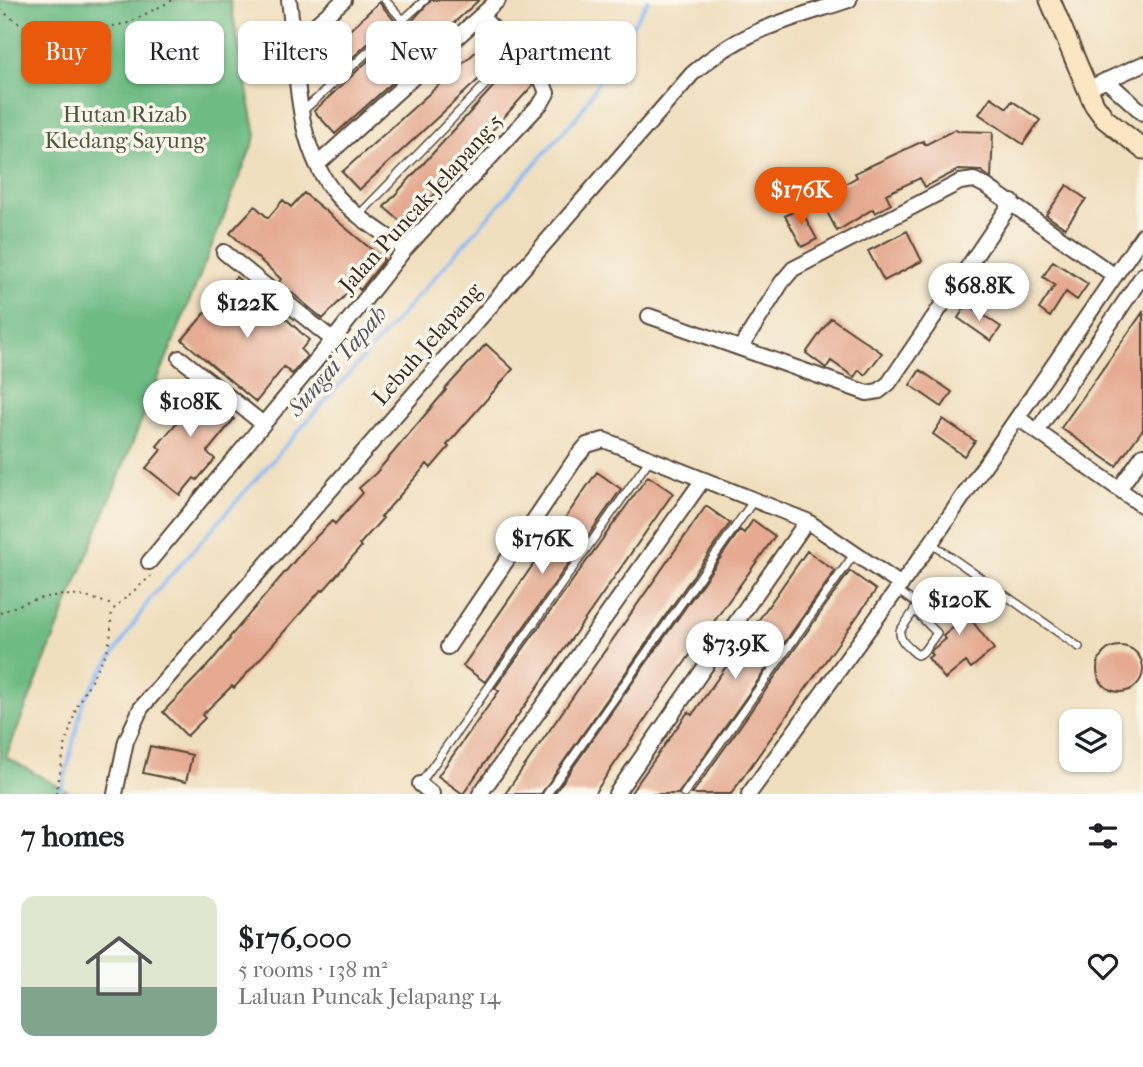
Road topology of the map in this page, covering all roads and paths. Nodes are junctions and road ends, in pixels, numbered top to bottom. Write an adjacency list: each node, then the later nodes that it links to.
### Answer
1 (173, 0): 9 (path)
2 (289, 0): 12 (street)
3 (344, 0): 13 (street)
4 (385, 0): 11 (lane)
5 (425, 0): 11 (lane)
6 (498, 0): 10 (street)
7 (849, 0): 62 (street, Lebuh Jelapang)
8 (1051, 0): 22 (street)
9 (0, 10)
10 (481, 16): 14 (street); 15 (street)
11 (403, 20): 24 (lane)
12 (292, 21)
13 (320, 21)
14 (486, 21)
15 (461, 34)
16 (1143, 64): 17 (street)
17 (1106, 80): 22 (street); 23 (street)
18 (297, 84): 24 (street)
19 (406, 84): 26 (street)
20 (487, 84): 28 (lane)
21 (544, 84): 30 (street, Jalan Puncak Jelapang 5)
22 (1087, 89): 25 (street)
23 (1143, 113)
24 (299, 114): 26 (street)
25 (1143, 149)
26 (318, 164): 28 (street)
27 (1012, 202): 33 (street); 36 (street); 36 (street)
28 (359, 216): 30 (street)
29 (1143, 234): 33 (street)
30 (405, 249): 35 (street, Jalan Puncak Jelapang 5)
31 (224, 252): 35 (street)
32 (1143, 275): 40 (street)
33 (1115, 276): 38 (street)
34 (649, 316): 36 (street)
35 (333, 340): 39 (street, Jalan Puncak Jelapang 5)
36 (741, 347)
37 (180, 358): 39 (street)
38 (1018, 418): 40 (street); 48 (street)
39 (262, 424): 50 (street, Jalan Puncak Jelapang 5)
40 (1037, 431): 44 (street)
41 (1143, 455): 44 (street)
42 (651, 458): 43 (street); 58 (street); 60 (lane)
43 (702, 481): 45 (street); 64 (street)
44 (1119, 489): 46 (street)
45 (754, 500): 47 (street); 65 (lane)
46 (1143, 506)
47 (807, 521): 49 (street); 66 (street)
48 (931, 543): 51 (street); 59 (lane)
49 (855, 553): 51 (street); 67 (lane)
50 (149, 562): 53 (path)
51 (899, 587): 54 (lane); 68 (street)
52 (929, 591): 54 (lane)
53 (115, 607): 55 (path); 61 (path)
54 (916, 608): 57 (lane); 57 (lane)
55 (0, 613)
56 (944, 626): 57 (lane)
57 (937, 633)
58 (448, 646)
59 (1079, 648)
60 (420, 784): 63 (street)
61 (56, 794)
62 (115, 794)
63 (432, 794)
64 (480, 794)
65 (547, 794)
66 (616, 794)
67 (684, 794)
68 (749, 794)

